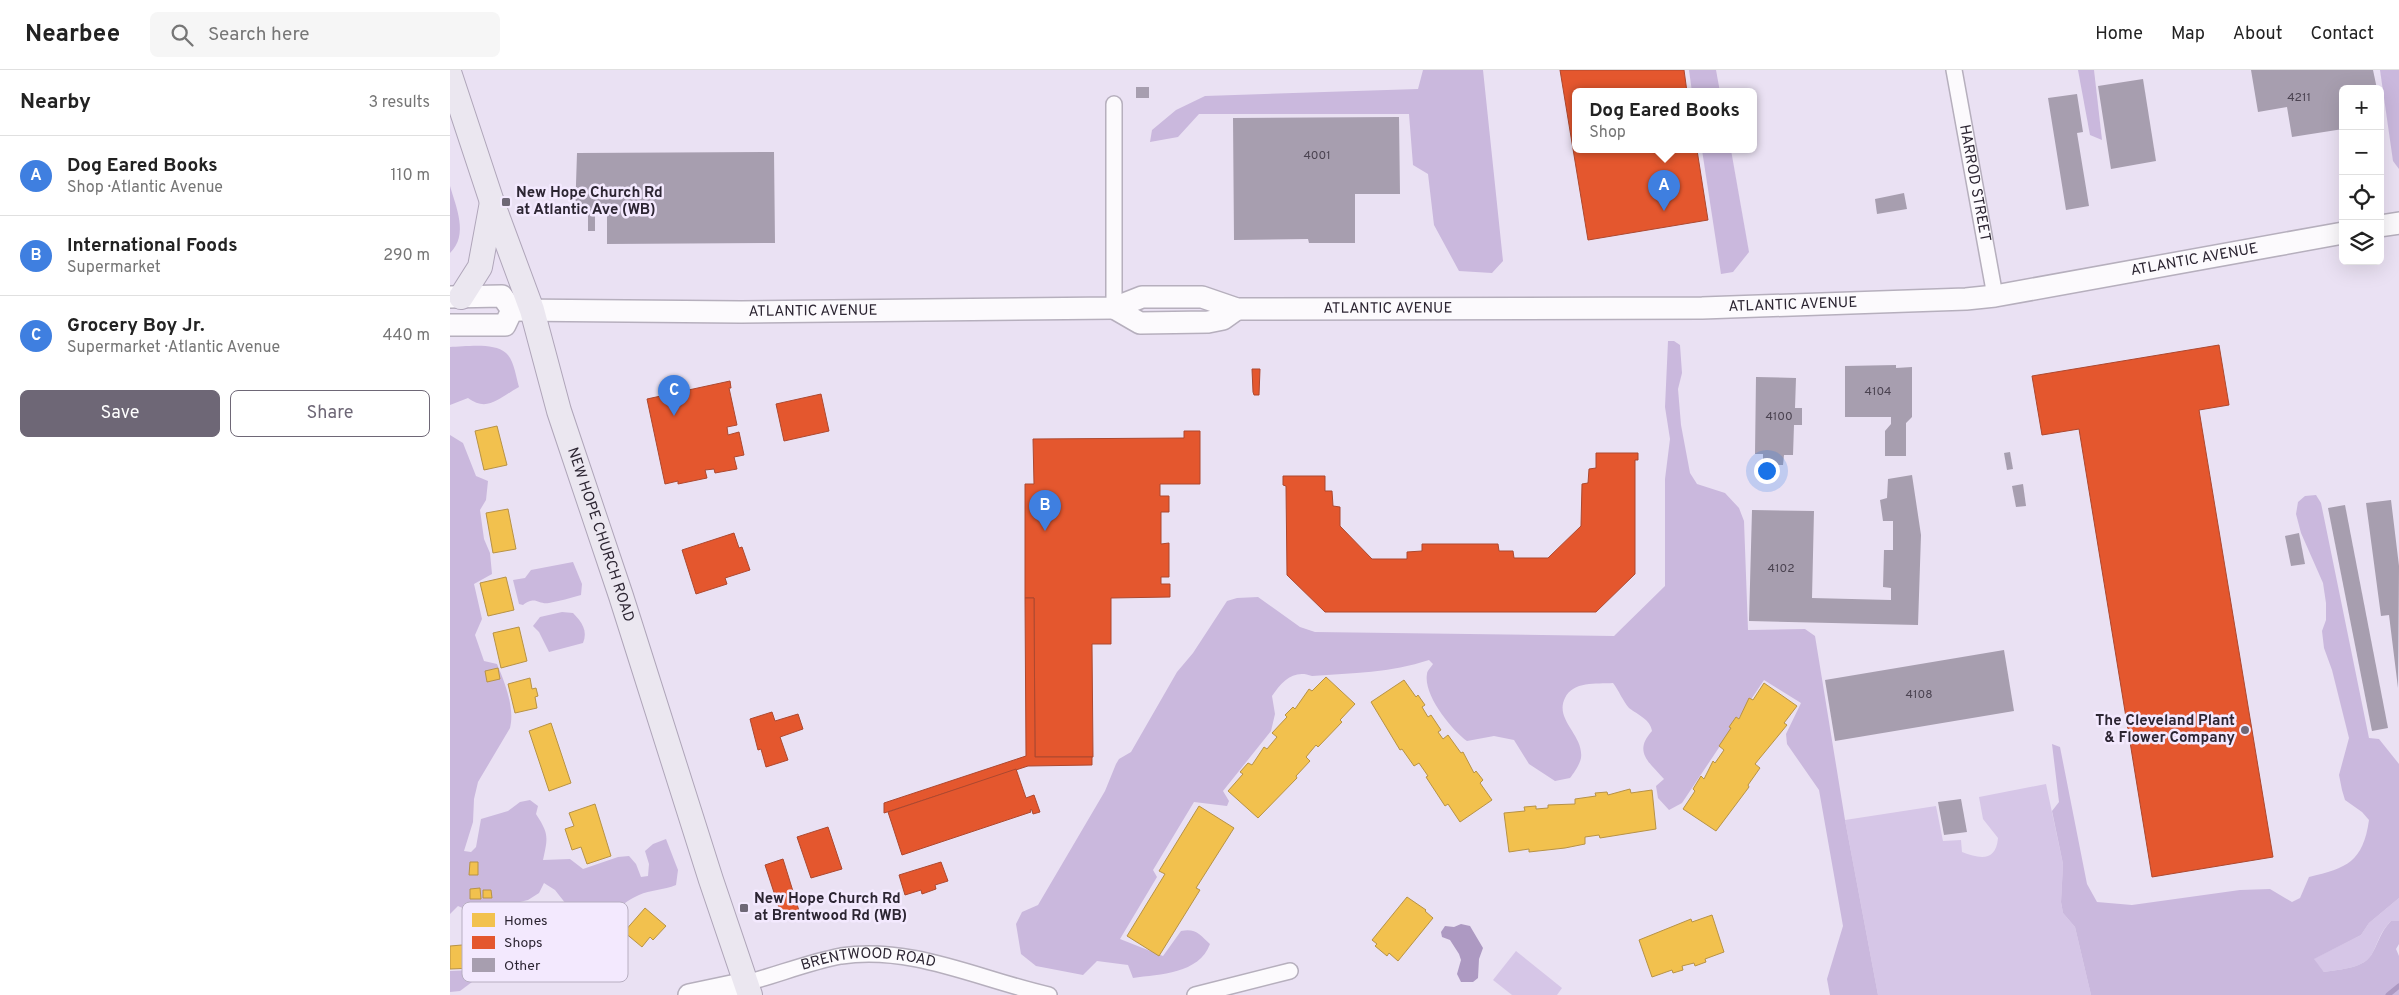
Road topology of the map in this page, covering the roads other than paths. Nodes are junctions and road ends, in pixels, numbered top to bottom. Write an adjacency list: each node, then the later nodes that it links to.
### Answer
1 (1954, 70): 8 (street, HARROD STREET)
2 (450, 75): 4 (main road, NEW HOPE CHURCH ROAD)
3 (1114, 104): 10 (street)
4 (492, 202): 9 (main road); 11 (main road, NEW HOPE CHURCH ROAD)
5 (2399, 223): 6 (main road)
6 (2384, 225)
7 (2339, 234): 8 (main road, ATLANTIC AVENUE)
8 (1995, 296): 10 (main road, ATLANTIC AVENUE)
9 (456, 297): 11 (main road)
10 (1114, 308): 11 (main road, ATLANTIC AVENUE)
11 (522, 310): 12 (main road); 14 (main road, NEW HOPE CHURCH ROAD)
12 (450, 325)
13 (1290, 971): 17 (street)
14 (748, 989): 15 (main road, BRENTWOOD ROAD); 16 (street, BRENTWOOD ROAD)
15 (689, 995)
16 (1049, 995)
17 (1195, 995)

